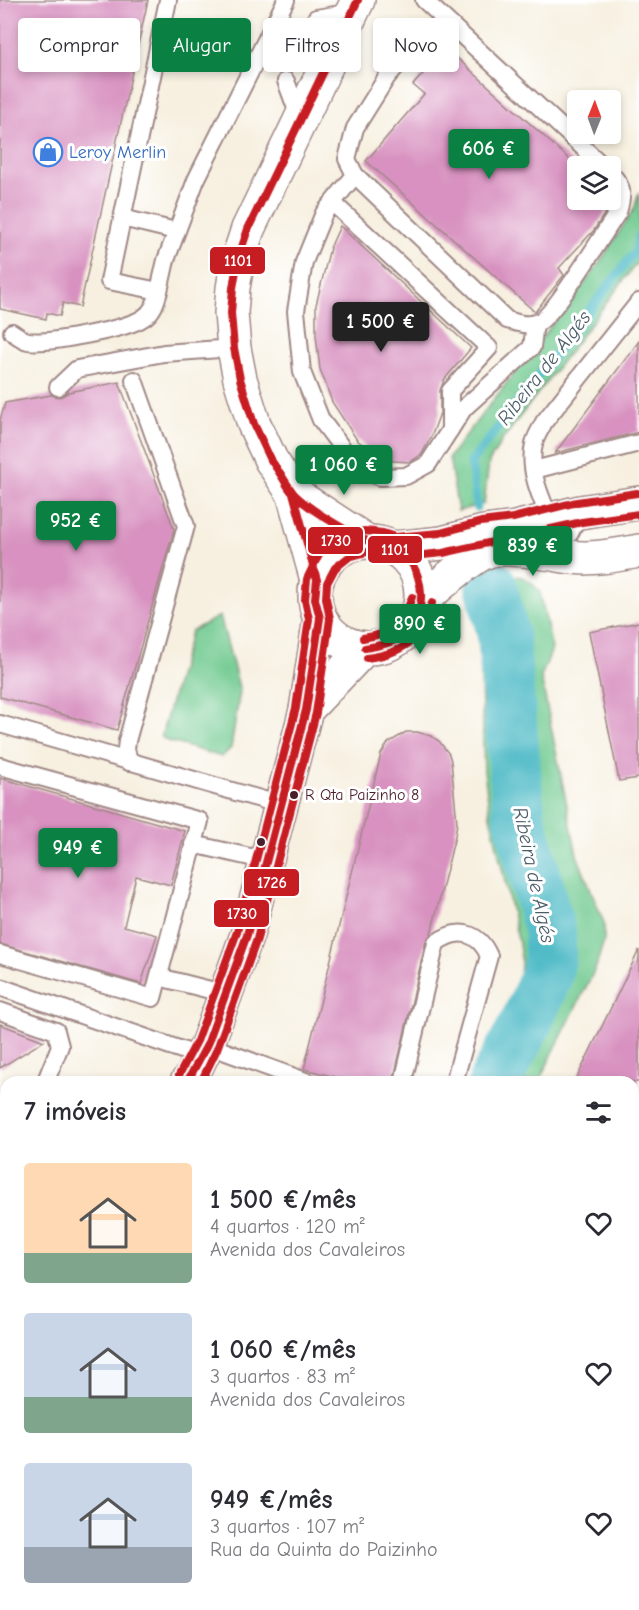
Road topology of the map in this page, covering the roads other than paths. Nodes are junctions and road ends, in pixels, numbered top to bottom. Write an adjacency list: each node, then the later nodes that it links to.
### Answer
1 (168, 0): 15 (lane)
2 (286, 0): 16 (lane)
3 (424, 0): 6 (lane)
4 (355, 6): 5 (lane); 10 (street)
5 (316, 18)
6 (443, 18)
7 (459, 33): 11 (lane)
8 (391, 72): 12 (lane)
9 (286, 81): 10 (lane)
10 (300, 119): 21 (street)
11 (592, 156)
12 (355, 175): 13 (lane); 19 (lane)
13 (333, 203): 24 (lane); 24 (lane)
14 (619, 210): 19 (lane)
15 (122, 218): 16 (lane); 17 (lane)
16 (177, 231): 17 (lane)
17 (159, 291): 20 (lane)
18 (639, 302): 26 (lane)
19 (535, 323): 24 (lane)
20 (12, 332)
21 (234, 348): 23 (lane); 27 (street)
22 (134, 380): 39 (lane)
23 (58, 387)
24 (450, 430)
25 (639, 443): 26 (lane)
26 (534, 470): 29 (lane)
27 (293, 493): 30 (street); 33 (street)
28 (639, 503): 29 (street)
29 (565, 516): 30 (street); 32 (lane)
30 (380, 544): 33 (street); 34 (street)
31 (639, 551): 32 (street)
32 (557, 553): 34 (street)
33 (317, 580): 35 (street)
34 (422, 600): 36 (street)
35 (320, 618): 36 (street); 37 (street)
36 (365, 648): 37 (street)
37 (306, 710): 41 (street)
38 (0, 724): 39 (lane)
39 (129, 762): 41 (lane)
40 (0, 766): 42 (lane)
41 (281, 805): 43 (street)
42 (193, 844): 43 (lane); 45 (lane)
43 (267, 861): 47 (street)
44 (0, 954): 45 (lane)
45 (159, 977): 47 (lane)
46 (0, 987): 49 (lane)
47 (226, 994): 49 (street)
48 (0, 1011): 50 (lane)
49 (199, 1061): 51 (lane)
50 (47, 1076)
51 (277, 1076)
52 (404, 1076): 53 (lane)
53 (456, 1076)

